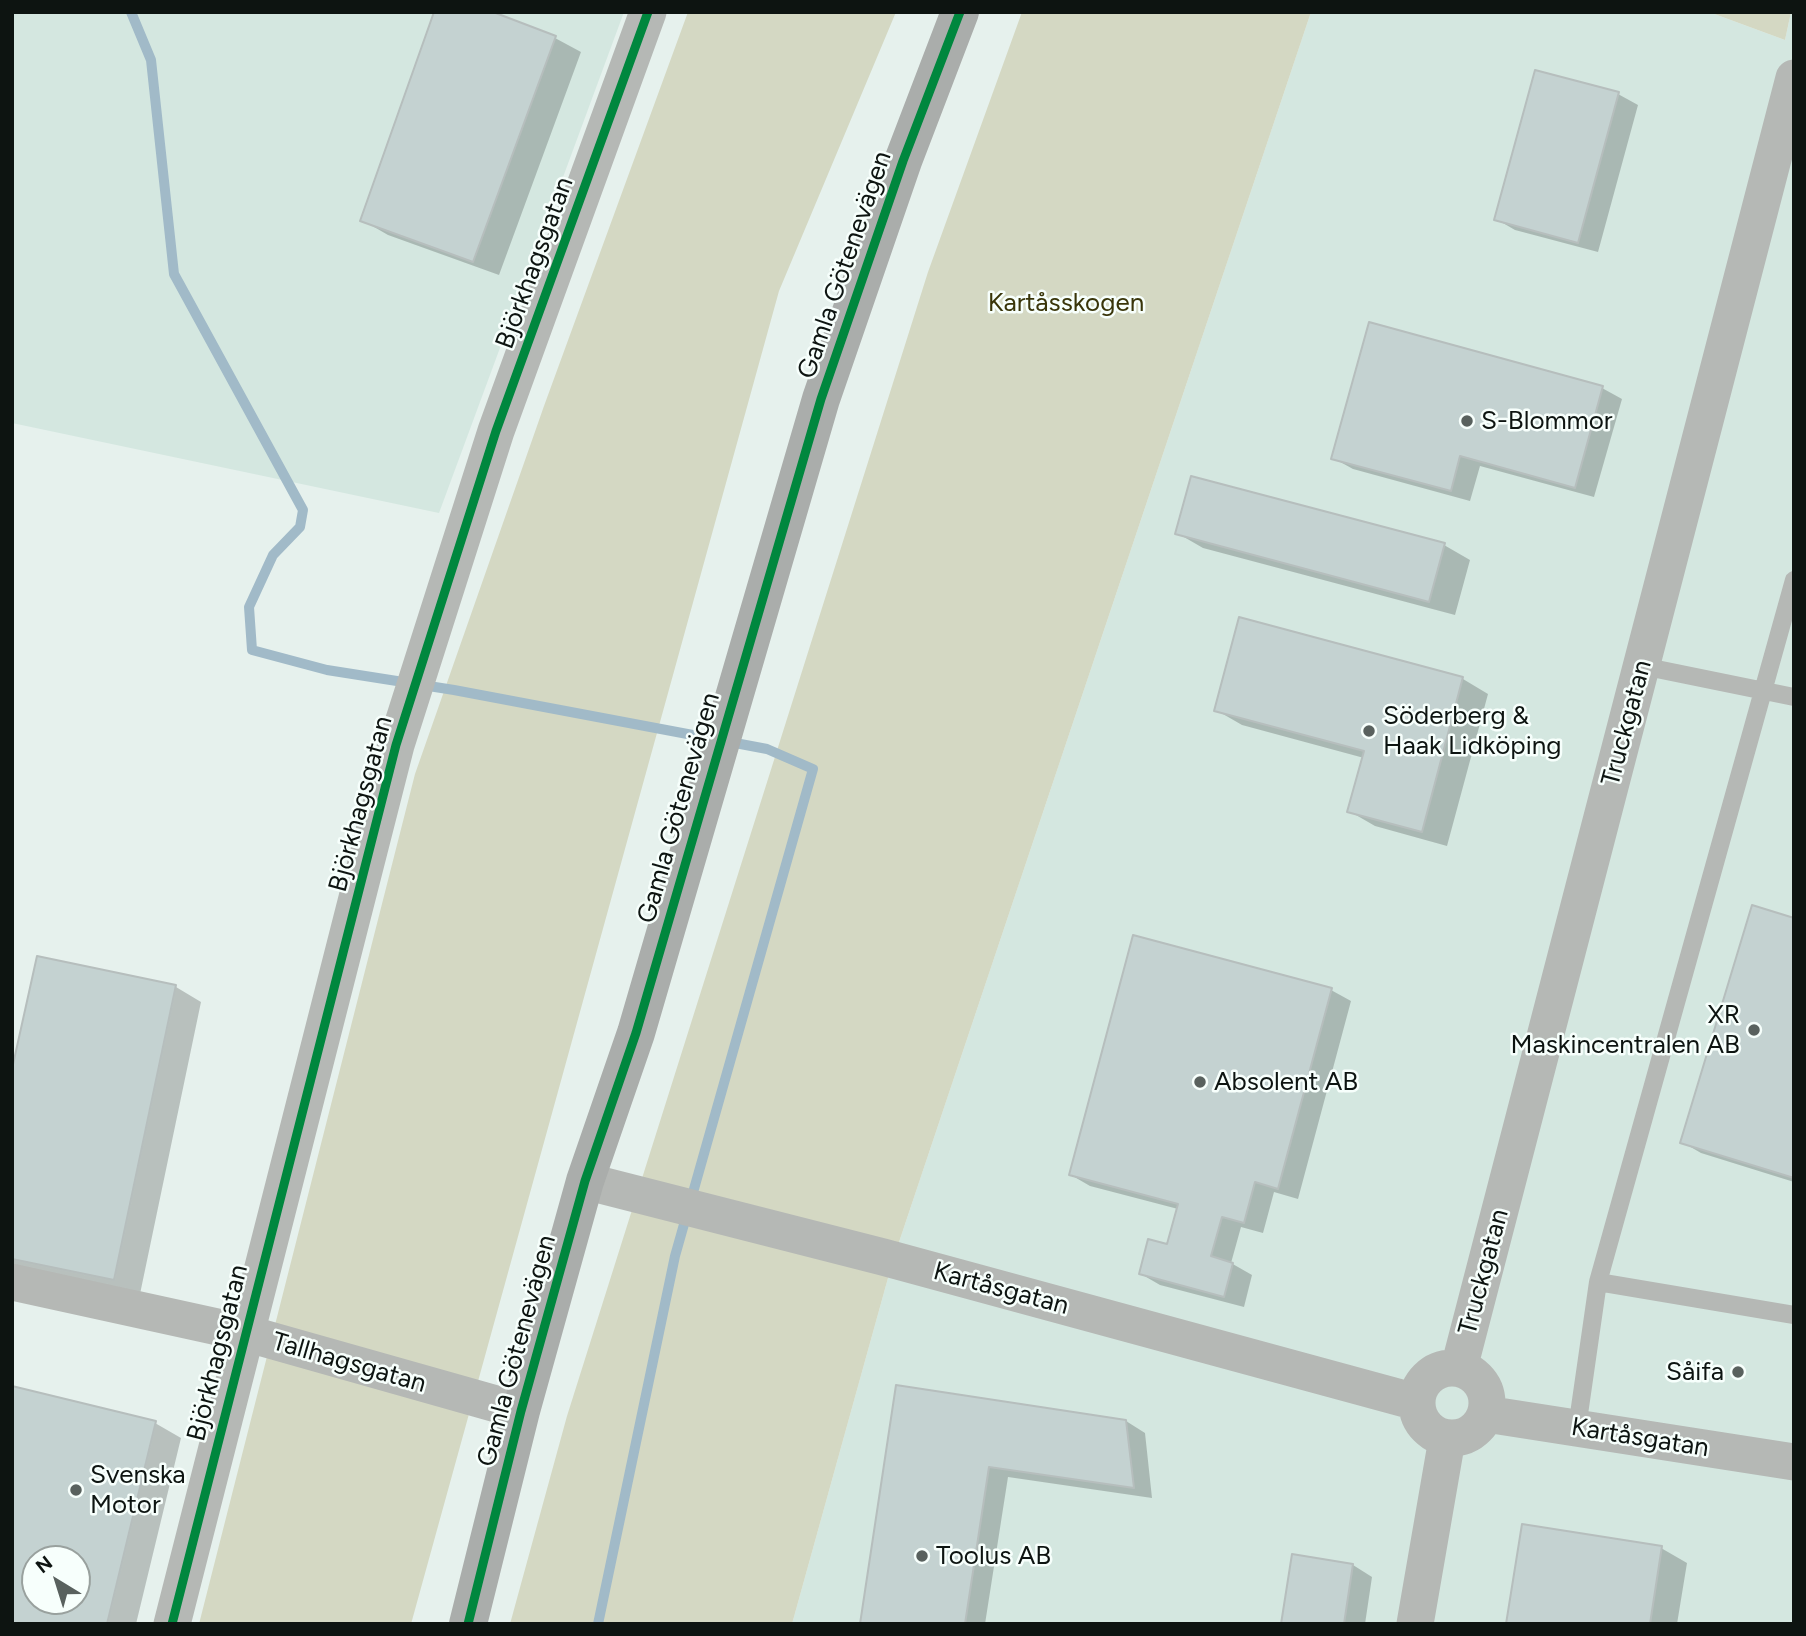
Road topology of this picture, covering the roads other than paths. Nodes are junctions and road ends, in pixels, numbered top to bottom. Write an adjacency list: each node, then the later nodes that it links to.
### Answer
1 (648, 12): 12 (street, Björkhagsgatan)
2 (960, 12): 8 (street, Gamla Götenevägen)
3 (1794, 78): 5 (street, Truckgatan)
4 (1794, 580): 6 (lane)
5 (1642, 666): 6 (lane); 13 (street, Truckgatan)
6 (1764, 691): 7 (lane); 10 (lane)
7 (1794, 697)
8 (585, 1181): 14 (street, Kartåsgatan); 15 (street, Gamla Götenevägen)
9 (12, 1282): 12 (street, Tallhagsgatan)
10 (1598, 1282): 11 (lane); 17 (lane)
11 (1794, 1315)
12 (244, 1333): 15 (street, Tallhagsgatan); 20 (street, Björkhagsgatan)
13 (1459, 1368): 14 (street); 16 (street)
14 (1416, 1402): 18 (street)
15 (522, 1411): 21 (street, Gamla Götenevägen)
16 (1486, 1414): 17 (street, Kartåsgatan); 18 (street)
17 (1577, 1428): 19 (street, Kartåsgatan)
18 (1447, 1439): 22 (street)
19 (1794, 1462)
20 (172, 1624)
21 (468, 1624)
22 (1415, 1624)

